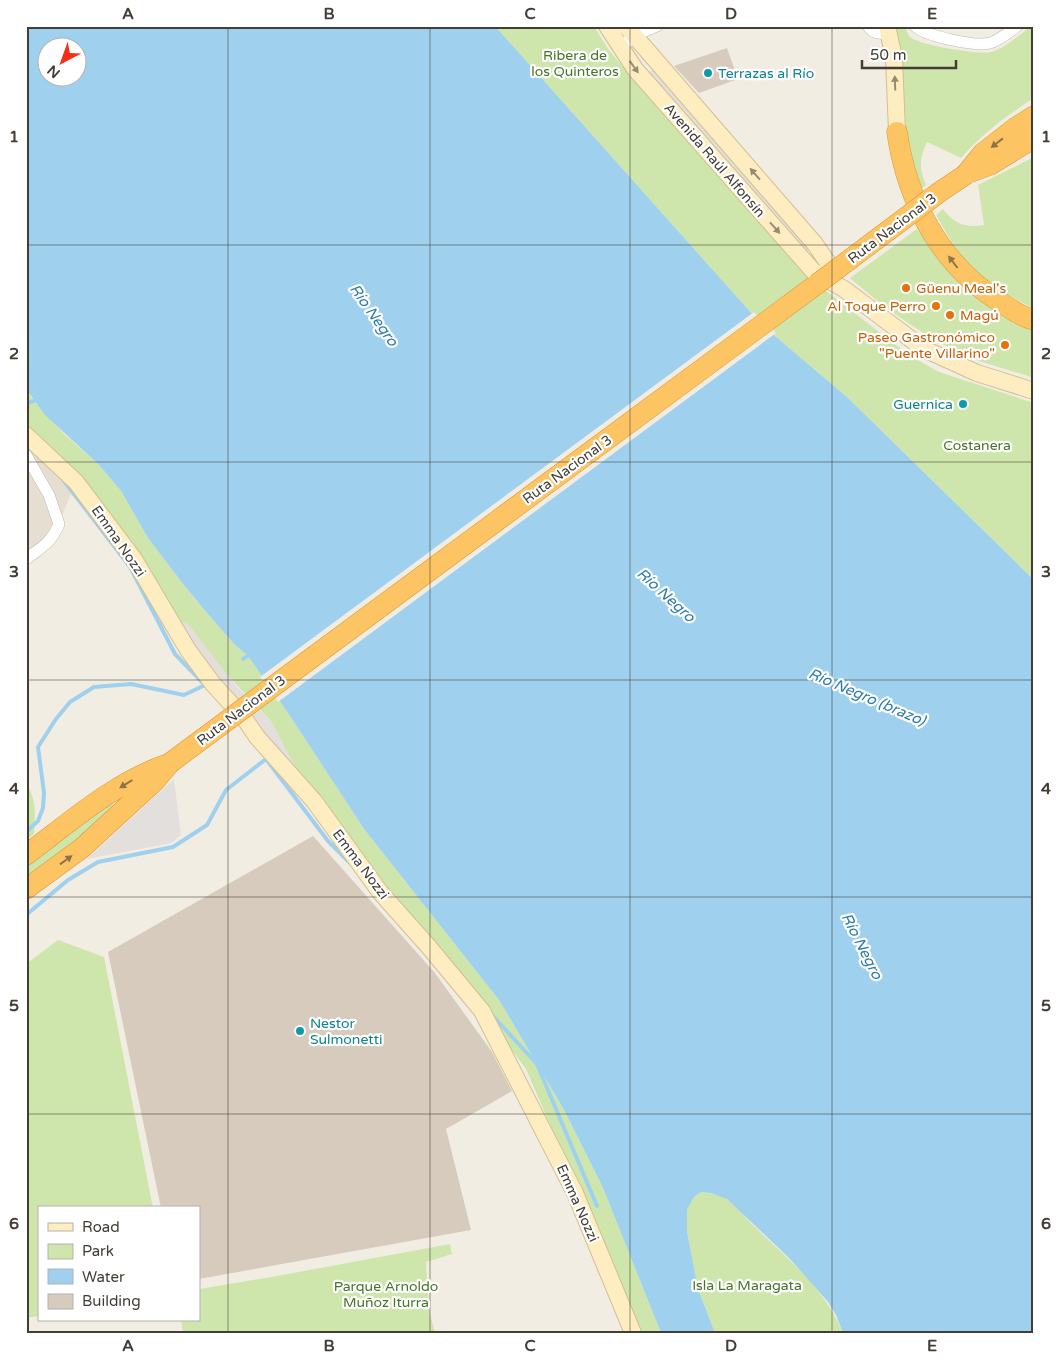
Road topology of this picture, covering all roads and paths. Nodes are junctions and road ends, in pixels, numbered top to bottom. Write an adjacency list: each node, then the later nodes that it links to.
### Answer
1 (606, 26): 8 (street, Avenida Raúl Alfonsín)
2 (657, 26): 7 (street)
3 (868, 26): 6 (street)
4 (1017, 26): 5 (street)
5 (915, 27)
6 (888, 30): 10 (street, one-way to 6)
7 (629, 31): 8 (street); 13 (street, Avenida Raúl Alfonsín, one-way to 7)
8 (621, 48): 13 (street, Avenida Raúl Alfonsín, one-way to 13)
9 (1034, 116): 12 (highway, Ruta Nacional 3, one-way to 12)
10 (897, 132): 14 (highway, one-way to 10)
11 (1031, 141): 12 (highway, Ruta Nacional 3)
12 (965, 175): 19 (highway, Ruta Nacional 3, bridge)
13 (835, 283): 15 (street, Avenida Raúl Alfonsín)
14 (1034, 320)
15 (1034, 391)
16 (26, 435): 22 (street, Emma Nozzi)
17 (26, 455): 18 (street)
18 (26, 559)
19 (170, 763): 20 (highway, one-way to 20); 21 (highway, one-way to 19)
20 (26, 855)
21 (26, 889)
22 (633, 1333)

